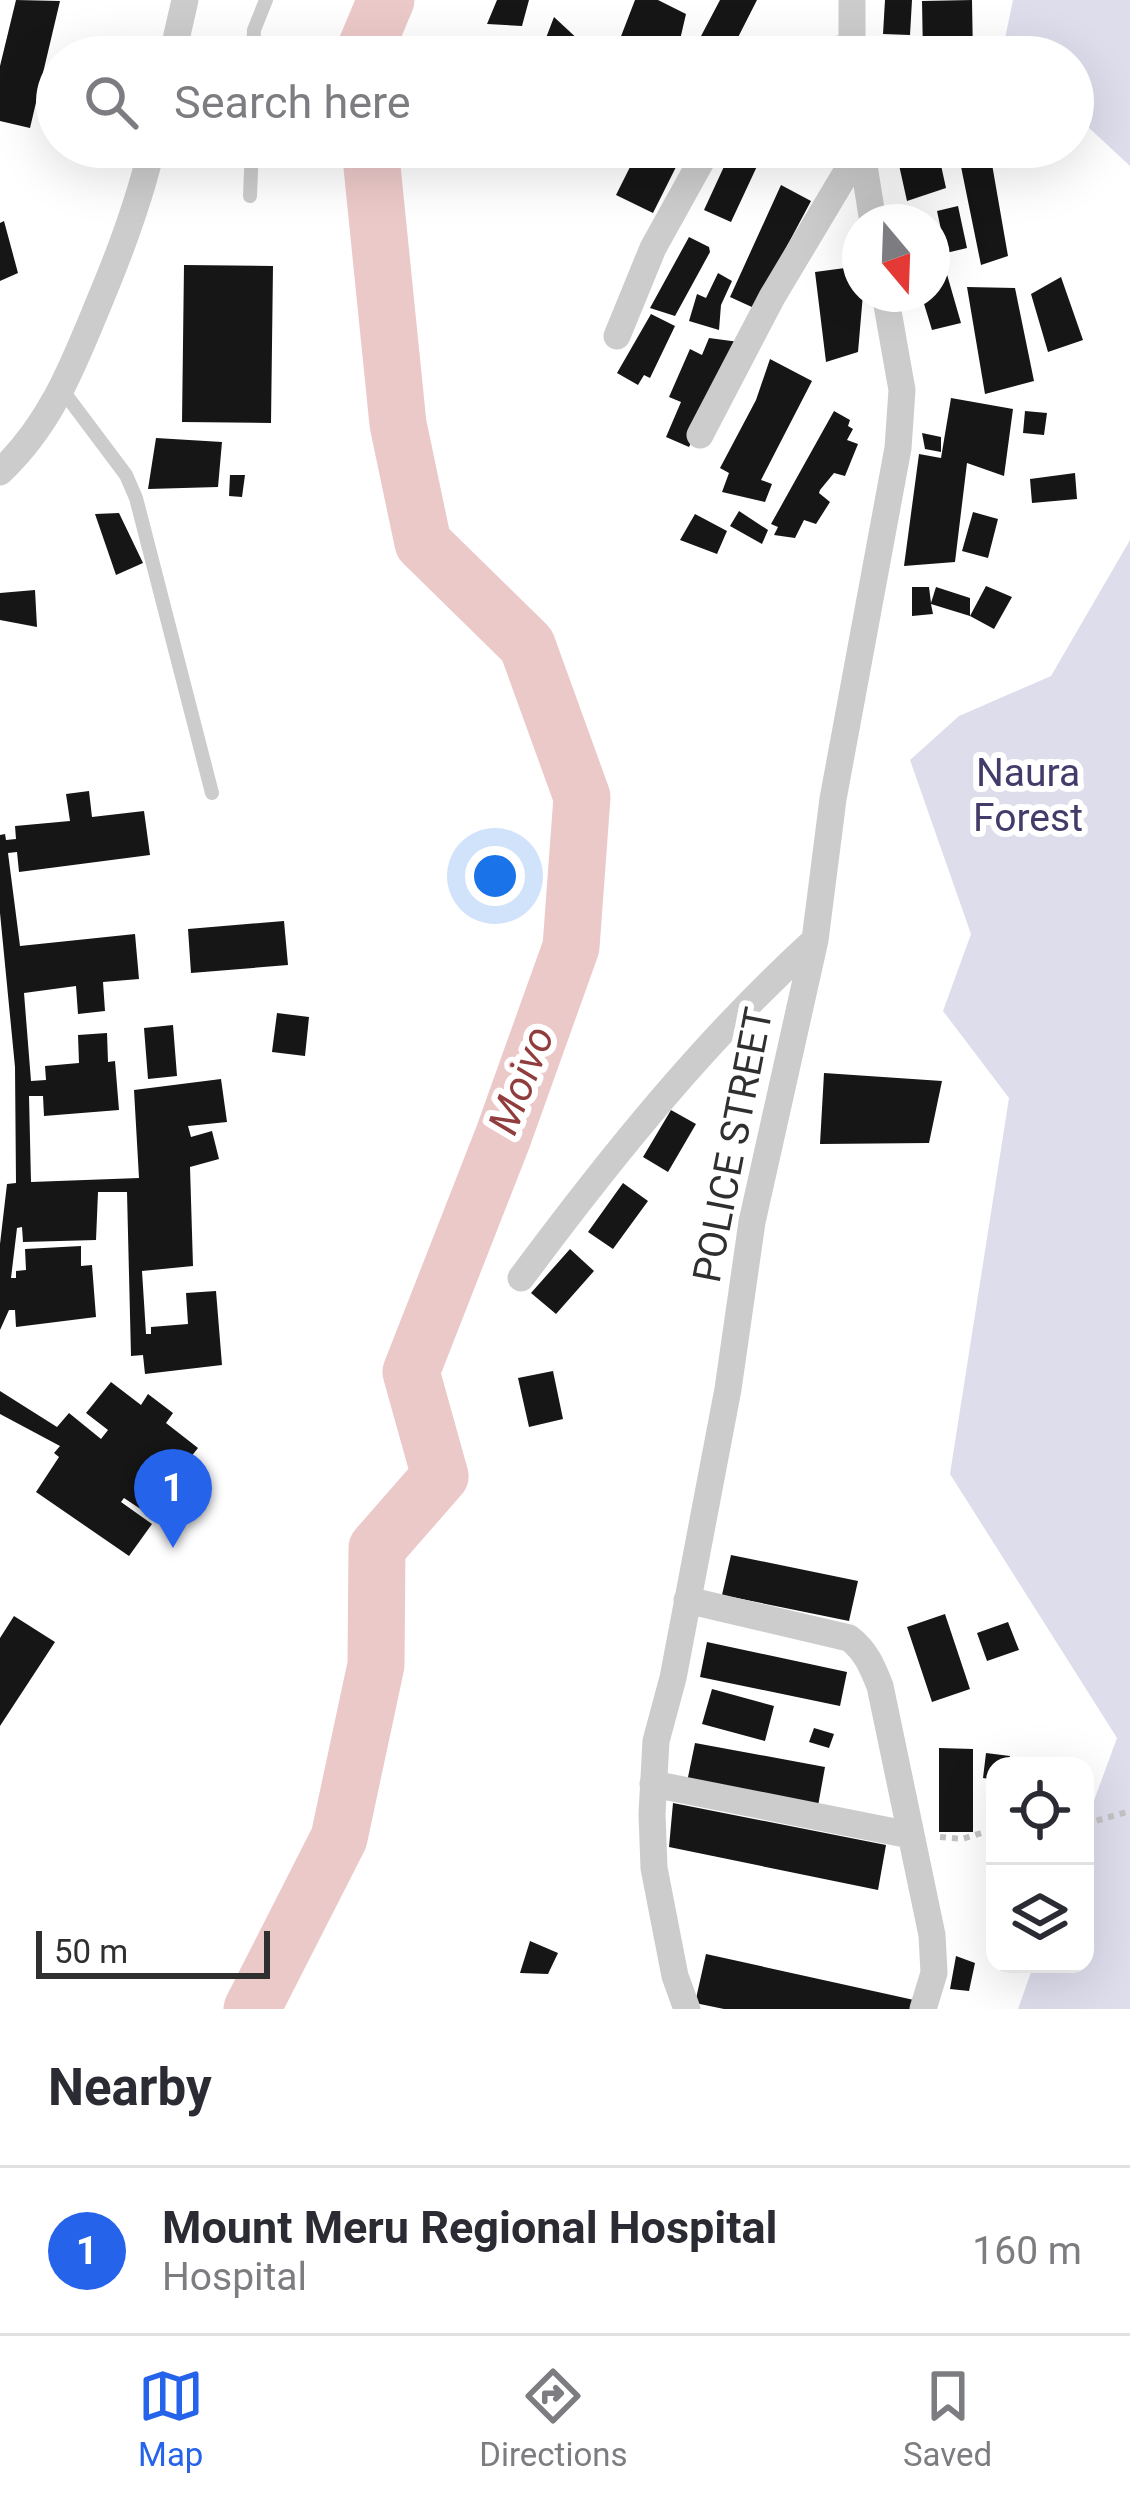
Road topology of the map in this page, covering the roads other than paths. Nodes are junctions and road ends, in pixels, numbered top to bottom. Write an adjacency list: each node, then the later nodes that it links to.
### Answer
1 (185, 0): 4 (street)
2 (266, 0): 5 (lane)
3 (852, 0): 6 (street)
4 (177, 36)
5 (254, 36)
6 (851, 36)
7 (147, 168): 16 (street)
8 (251, 168): 12 (lane)
9 (697, 168): 15 (street)
10 (849, 168): 17 (street)
11 (864, 168): 13 (street)
12 (250, 196)
13 (870, 204)
14 (888, 312): 20 (street, POLICE STREET)
15 (617, 337)
16 (63, 391): 18 (street); 19 (lane)
17 (700, 435)
18 (0, 472)
19 (212, 793)
20 (815, 940): 21 (street); 22 (street, POLICE STREET)
21 (521, 1278)
22 (687, 1600): 23 (street, POLICE STREET); 24 (street)
23 (653, 1784): 24 (street); 25 (street, POLICE STREET)
24 (910, 1835): 26 (street)
25 (687, 2009)
26 (923, 2009)

